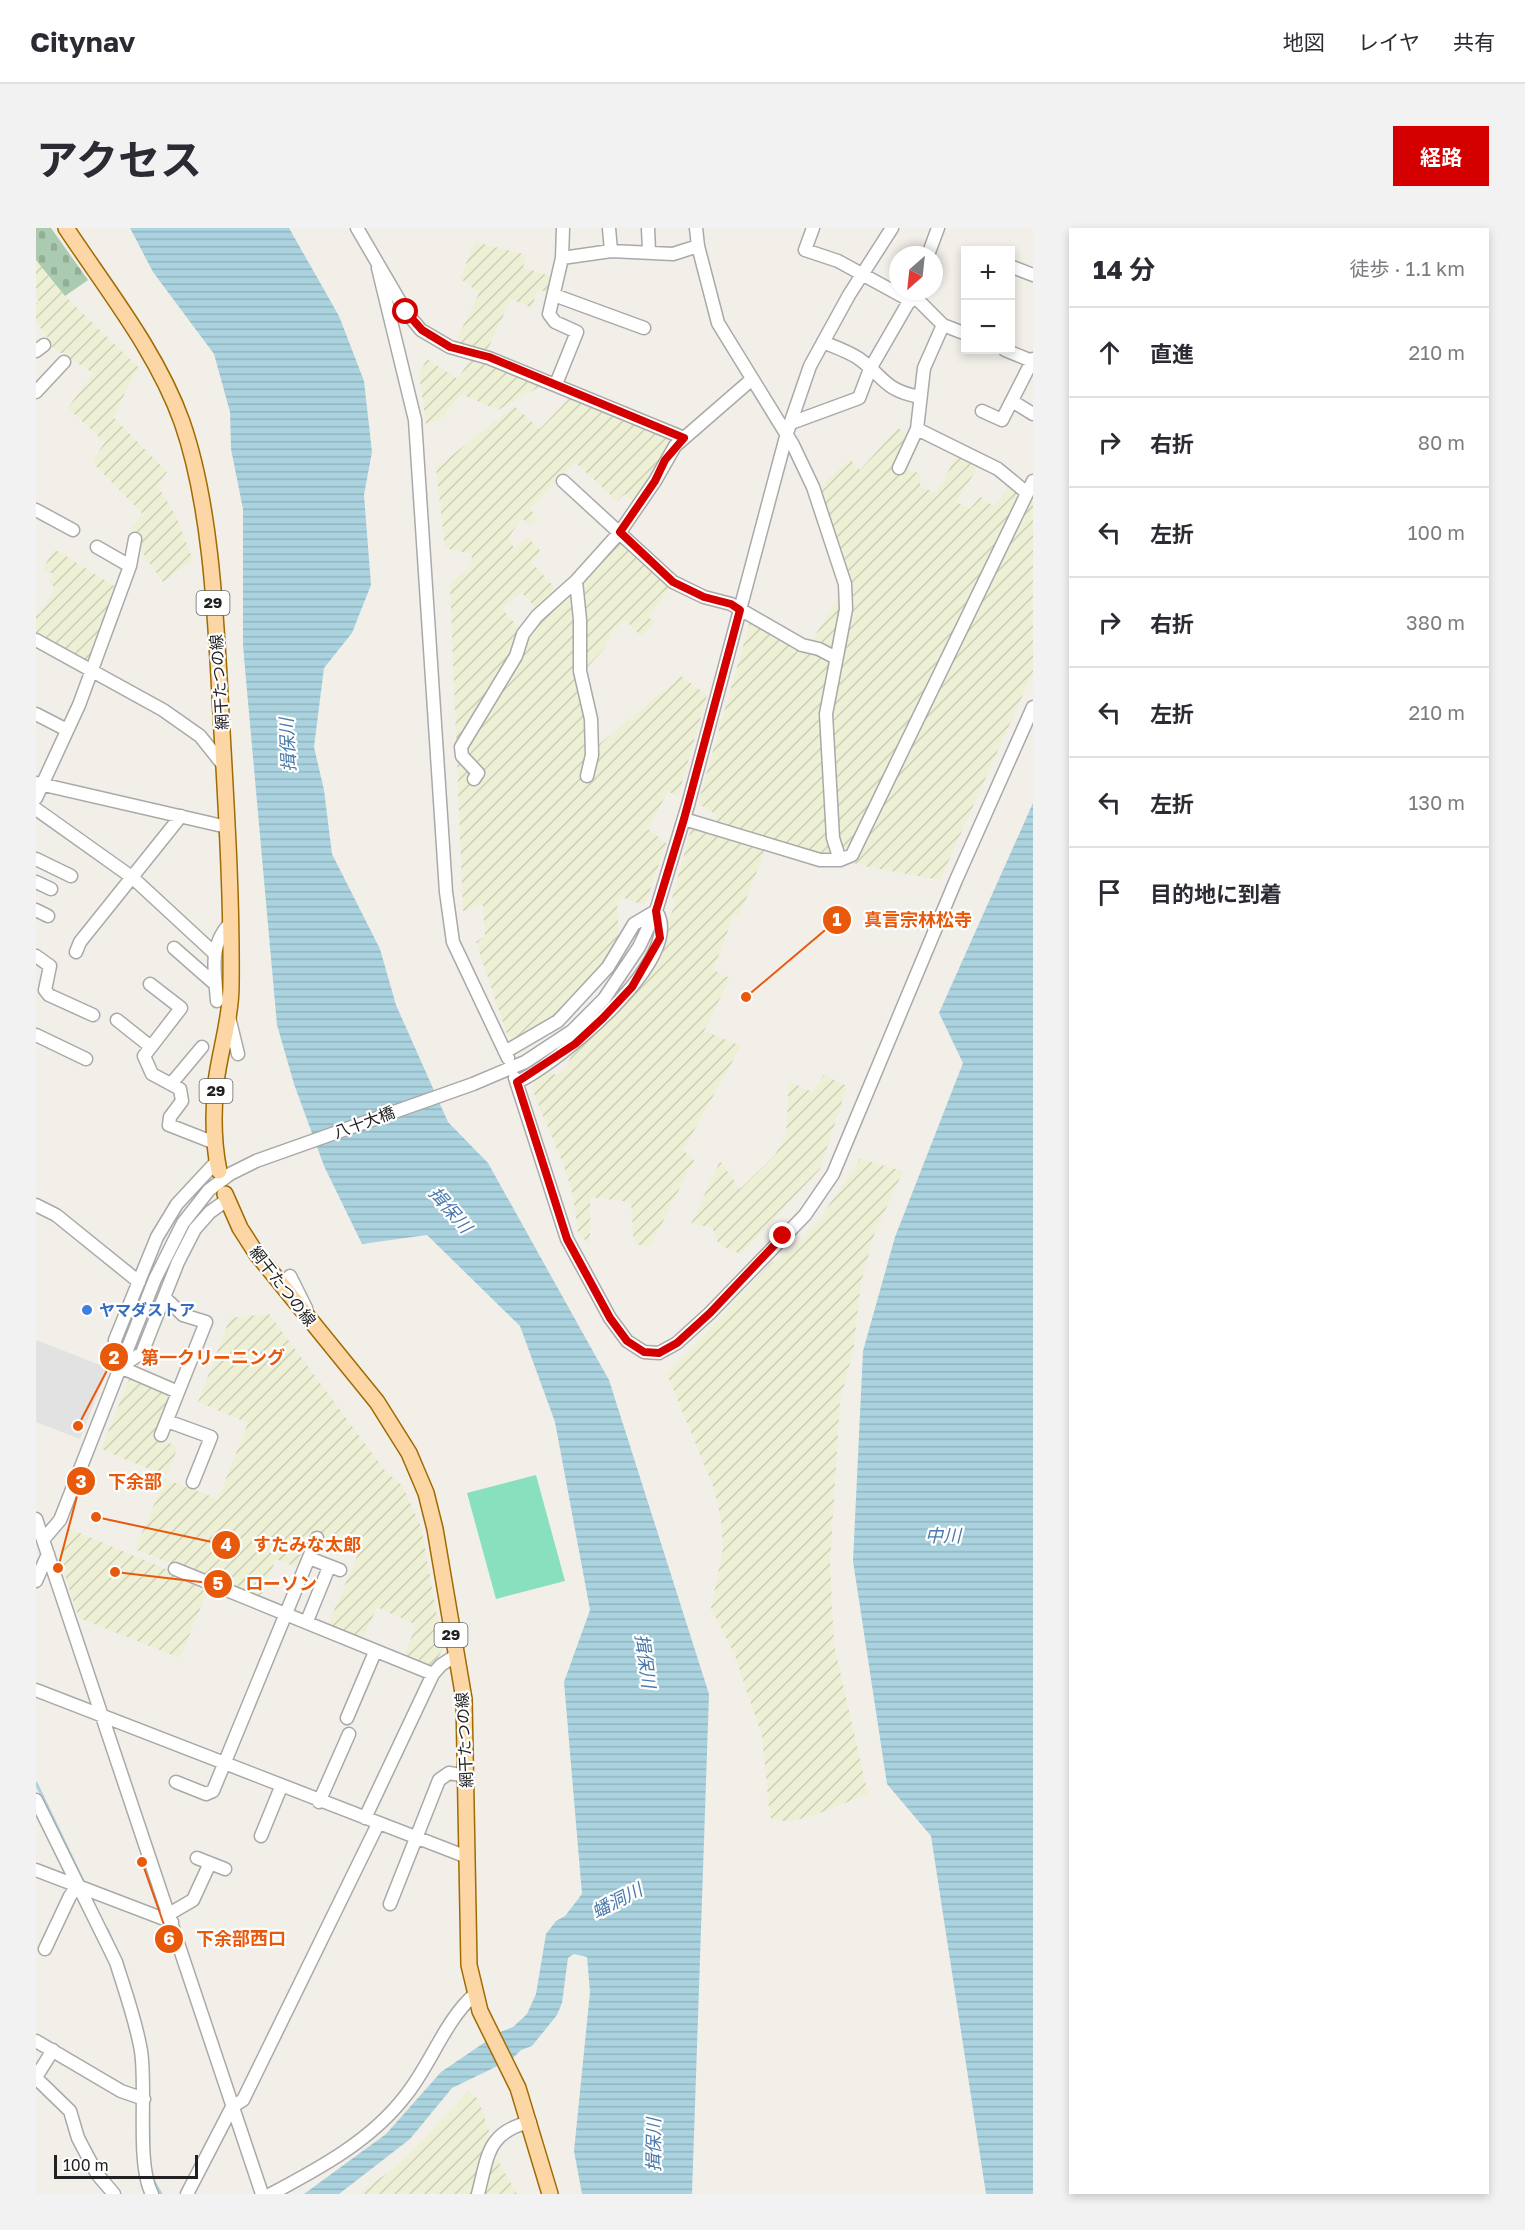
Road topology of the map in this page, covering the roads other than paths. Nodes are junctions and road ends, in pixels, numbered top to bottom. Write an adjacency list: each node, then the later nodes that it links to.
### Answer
1 (66, 228): 59 (main road, 網干たつの線 / 29)
2 (357, 228): 15 (street)
3 (562, 228): 14 (street)
4 (609, 228): 12 (street)
5 (648, 228): 13 (street)
6 (696, 228): 10 (street)
7 (813, 228): 17 (street)
8 (892, 228): 17 (street)
9 (938, 228): 11 (street)
10 (698, 246): 13 (street); 31 (street)
11 (931, 246)
12 (611, 251): 13 (street); 14 (street)
13 (649, 251)
14 (562, 258): 20 (street)
15 (378, 268): 32 (street); 75 (street)
16 (1015, 268): 18 (street)
17 (863, 273): 19 (street); 26 (street)
18 (1033, 275)
19 (889, 285)
20 (554, 295): 24 (street); 32 (street)
21 (912, 300): 30 (street)
22 (918, 300): 23 (street)
23 (943, 325): 25 (street); 34 (street)
24 (644, 328)
25 (961, 332)
26 (823, 342): 30 (street); 38 (street)
27 (1015, 354): 28 (street)
28 (1033, 360): 35 (street)
29 (64, 362): 33 (street)
30 (870, 369): 34 (street); 38 (street)
31 (751, 380): 38 (street); 40 (street)
32 (555, 384): 40 (street)
33 (36, 392)
34 (920, 397): 39 (street)
35 (1012, 401): 36 (street); 37 (street)
36 (982, 411)
37 (1033, 414)
38 (789, 428): 52 (street); 54 (street)
39 (917, 429): 41 (street); 44 (street)
40 (684, 438): 47 (street)
41 (899, 468)
42 (563, 481): 47 (street)
43 (1033, 481): 44 (street)
44 (1027, 493): 69 (street)
45 (36, 510): 46 (street)
46 (73, 530)
47 (620, 532): 51 (street); 52 (street)
48 (135, 539): 50 (street)
49 (97, 547): 50 (street)
50 (130, 566): 55 (street)
51 (576, 581): 60 (street); 61 (street)
52 (740, 610): 54 (street); 66 (street)
53 (36, 640): 55 (street)
54 (836, 658): 69 (street)
55 (92, 671): 58 (street); 59 (street)
56 (1033, 708): 75 (street)
57 (36, 714): 58 (street)
58 (67, 730): 62 (street)
59 (224, 766): 67 (main road, 網干たつの線 / 29)
60 (587, 776)
61 (474, 778)
62 (38, 784): 63 (street); 65 (street)
63 (36, 798)
64 (36, 809): 71 (street)
65 (181, 816): 67 (street); 71 (street)
66 (684, 819): 69 (street); 75 (street)
67 (227, 826): 77 (main road, 網干たつの線 / 29)
68 (36, 859): 70 (street)
69 (840, 860)
70 (71, 876)
71 (133, 878): 79 (street); 80 (street)
72 (36, 882): 73 (street)
73 (51, 890)
74 (36, 910): 76 (street)
75 (656, 911): 102 (street, 八十大橋)
76 (48, 916)
77 (230, 923): 80 (street); 85 (main road, 網干たつの線 / 29)
78 (174, 948): 83 (street)
79 (76, 952)
80 (213, 952): 83 (street)
81 (36, 956): 86 (street)
82 (150, 984): 89 (street)
83 (215, 984): 84 (street)
84 (217, 1001)
85 (228, 1013): 91 (street); 94 (main road, 網干たつの線 / 29)
86 (93, 1014)
87 (117, 1020): 89 (street)
88 (36, 1035): 92 (street)
89 (151, 1047): 93 (street)
90 (202, 1047): 93 (street)
91 (238, 1054)
92 (86, 1059)
93 (171, 1084): 94 (street)
94 (215, 1143): 95 (main road, 網干たつの線 / 29)
95 (218, 1166): 99 (street)
96 (226, 1197): 100 (street); 101 (main road, 網干たつの線 / 29)
97 (36, 1205): 99 (street)
98 (290, 1276): 101 (street)
99 (139, 1282): 102 (street)
100 (165, 1298): 102 (street); 103 (street)
101 (318, 1330): 117 (main road, 網干たつの線 / 29)
102 (120, 1367): 103 (street); 109 (street, 八十大橋)
103 (178, 1392): 104 (street)
104 (167, 1420): 105 (street); 106 (street)
105 (161, 1435)
106 (193, 1482)
107 (36, 1519): 109 (street)
108 (317, 1538): 111 (street)
109 (43, 1540): 110 (street)
110 (48, 1554): 113 (street); 120 (street)
111 (309, 1558): 114 (street); 115 (street)
112 (175, 1569): 114 (street)
113 (36, 1581)
114 (286, 1612): 115 (street); 123 (street)
115 (307, 1622): 116 (street)
116 (375, 1652): 118 (street); 121 (street)
117 (455, 1656): 118 (street); 124 (main road, 網干たつの線 / 29)
118 (433, 1674): 129 (street)
119 (36, 1690): 120 (street)
120 (102, 1715): 123 (street); 140 (street)
121 (347, 1718)
122 (349, 1734): 128 (street)
123 (224, 1765): 125 (street); 126 (street)
124 (467, 1776): 132 (street); 133 (main road, 網干たつの線 / 29)
125 (176, 1782)
126 (281, 1787): 128 (street); 131 (street)
127 (36, 1800): 138 (street)
128 (319, 1802): 129 (street)
129 (365, 1818): 130 (street)
130 (378, 1824): 132 (street); 147 (street)
131 (261, 1836)
132 (416, 1838): 133 (street); 139 (street)
133 (467, 1857): 142 (main road, 網干たつの線 / 29)
134 (197, 1858): 135 (street)
135 (210, 1863): 136 (street); 140 (street)
136 (225, 1869)
137 (36, 1870): 138 (street)
138 (79, 1888): 140 (street); 141 (street); 146 (street)
139 (390, 1904)
140 (170, 1918): 147 (street)
141 (45, 1949)
142 (475, 1994): 148 (main road, 網干たつの線 / 29); 153 (street)
143 (36, 2041): 144 (street)
144 (53, 2050): 145 (street); 146 (street)
145 (36, 2077): 150 (street)
146 (144, 2099): 149 (street)
147 (232, 2107): 151 (street); 152 (street)
148 (530, 2122): 154 (street); 155 (main road, 網干たつの線 / 29)
149 (147, 2192)
150 (114, 2194)
151 (187, 2194)
152 (262, 2194)
153 (271, 2194)
154 (478, 2194)
155 (550, 2194)

